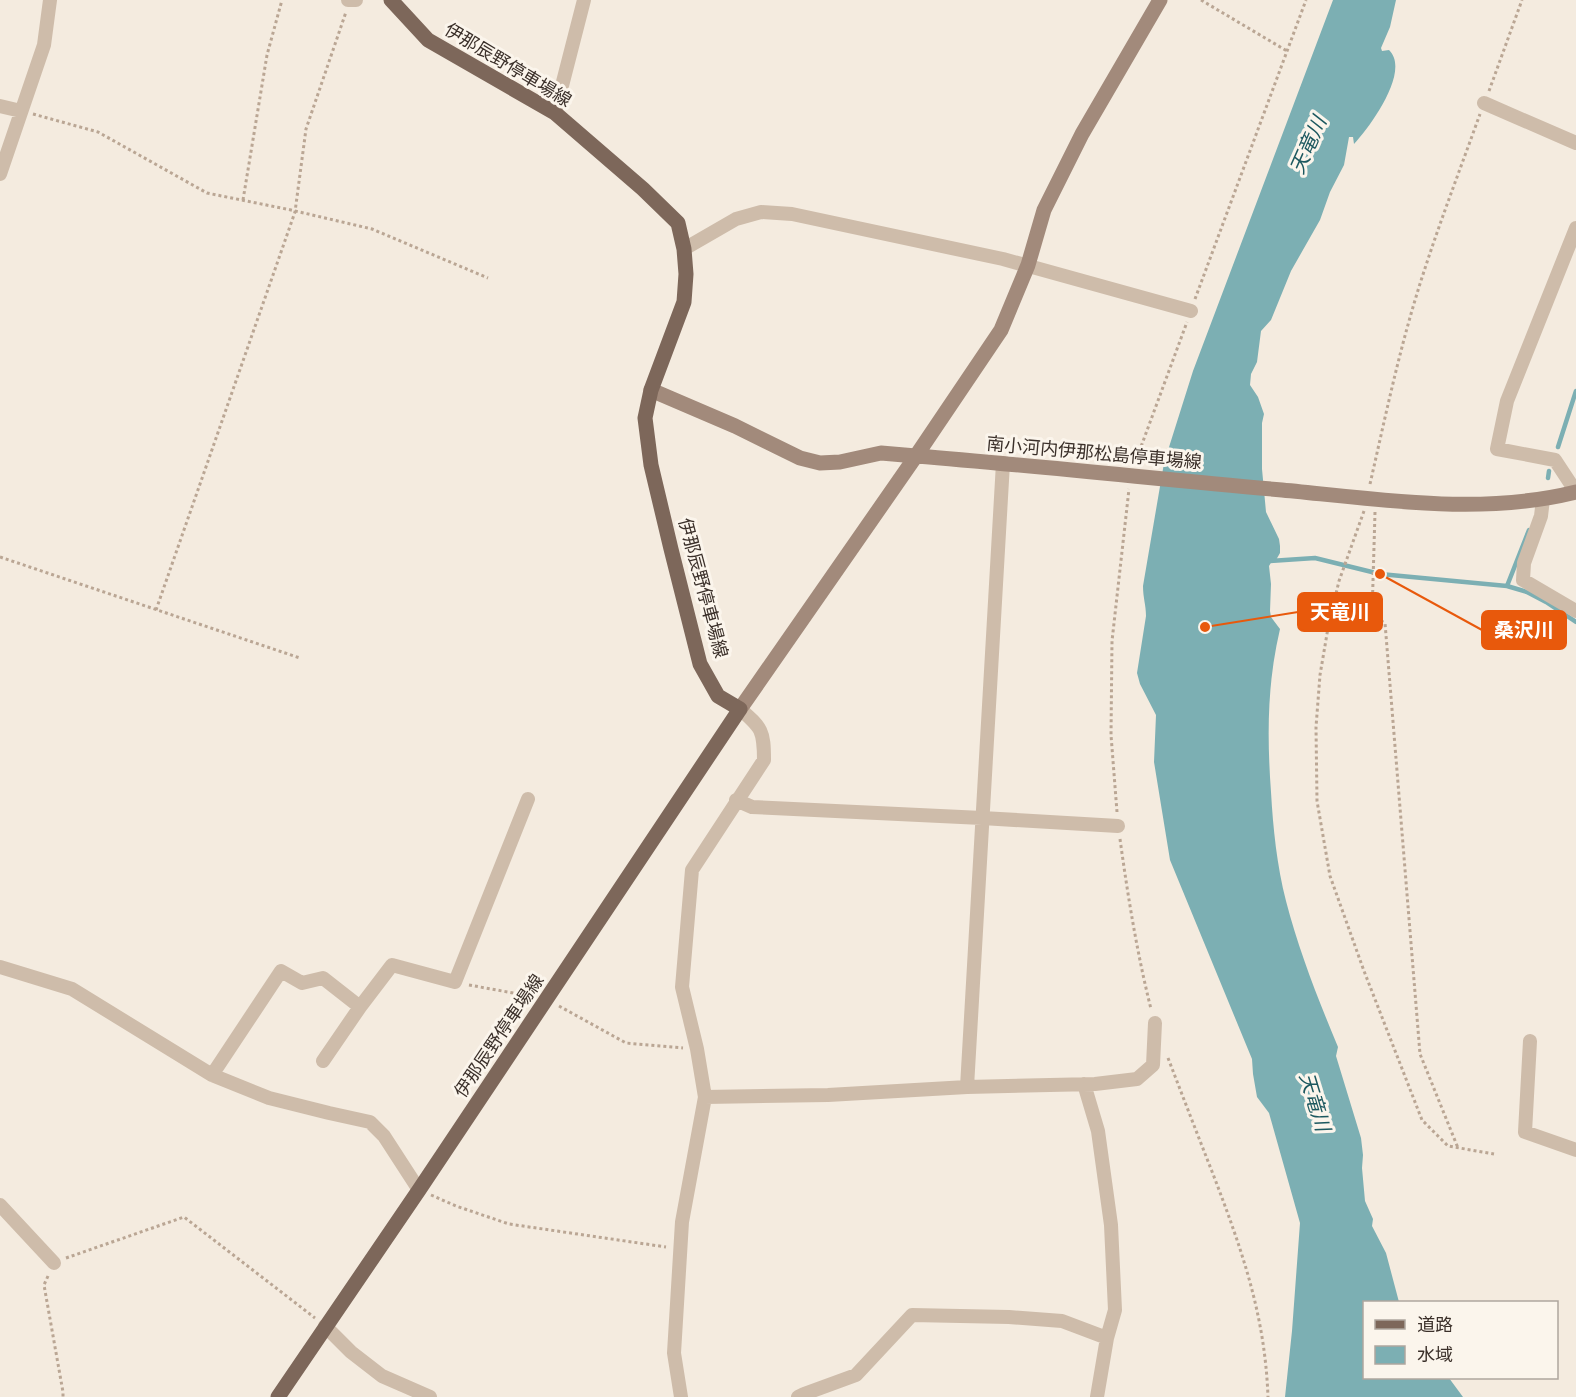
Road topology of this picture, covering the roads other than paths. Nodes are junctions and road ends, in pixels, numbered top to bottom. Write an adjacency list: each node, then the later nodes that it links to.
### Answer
1 (50, 0): 7 (street)
2 (391, 0): 8 (main road, 伊那辰野停車場線)
3 (584, 0): 8 (street)
4 (1160, 0): 13 (main road)
5 (1484, 103): 9 (street)
6 (0, 106): 7 (street)
7 (21, 111): 10 (street)
8 (555, 113): 12 (main road, 伊那辰野停車場線)
9 (1576, 142)
10 (0, 174)
11 (1576, 228): 18 (street)
12 (684, 249): 13 (street); 15 (main road, 伊那辰野停車場線)
13 (1028, 265): 14 (street); 16 (main road)
14 (1191, 311)
15 (651, 390): 16 (main road, 南小河内伊那松島停車場線); 21 (main road, 伊那辰野停車場線)
16 (916, 456): 17 (main road, 南小河内伊那松島停車場線); 21 (main road)
17 (1003, 464): 19 (main road, 南小河内伊那松島停車場線); 24 (street)
18 (1576, 492): 19 (main road, 南小河内伊那松島停車場線)
19 (1543, 499): 20 (street)
20 (1576, 611)
21 (740, 710): 23 (street); 36 (main road, 伊那辰野停車場線)
22 (528, 799): 27 (street)
23 (736, 800): 24 (street); 34 (street)
24 (982, 818): 25 (street); 33 (street)
25 (1118, 826)
26 (0, 967): 31 (street)
27 (360, 1007): 30 (street); 31 (street)
28 (1155, 1023): 32 (street)
29 (1530, 1041): 35 (street)
30 (322, 1061)
31 (212, 1075): 36 (street)
32 (1084, 1084): 33 (street); 40 (street)
33 (967, 1086): 34 (street)
34 (705, 1097): 43 (street)
35 (1576, 1150)
36 (419, 1190): 39 (main road, 伊那辰野停車場線)
37 (0, 1205): 38 (street)
38 (54, 1263)
39 (326, 1326): 41 (main road, 伊那辰野停車場線); 42 (street)
40 (1107, 1338): 44 (street); 45 (street)
41 (278, 1397)
42 (430, 1397)
43 (681, 1397)
44 (798, 1397)
45 (1097, 1397)

